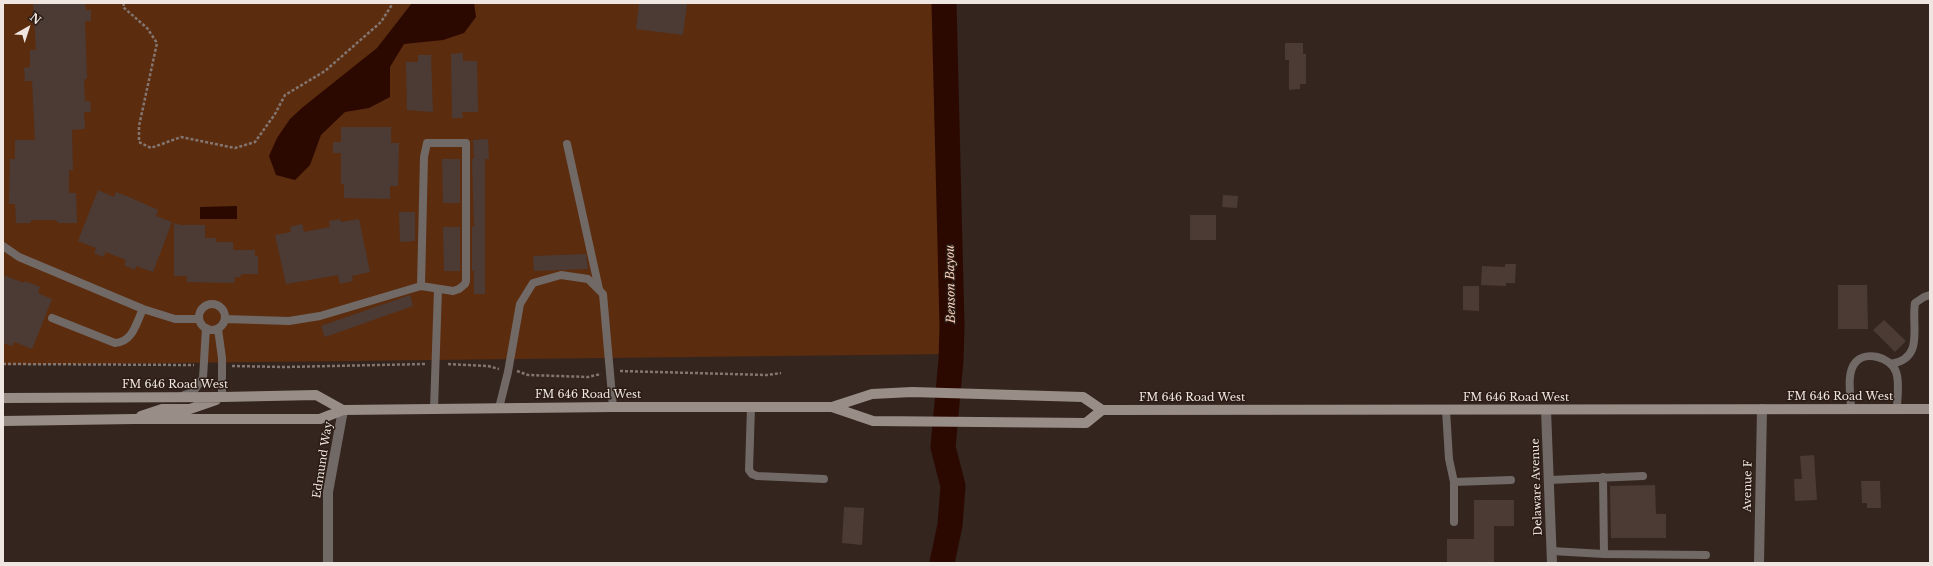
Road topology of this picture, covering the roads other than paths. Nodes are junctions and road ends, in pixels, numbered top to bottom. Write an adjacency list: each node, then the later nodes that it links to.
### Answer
1 (567, 144): 5 (lane)
2 (3, 246): 7 (lane)
3 (421, 286): 4 (lane); 4 (lane); 10 (lane)
4 (438, 289): 21 (lane)
5 (599, 290): 17 (lane); 20 (lane)
6 (1930, 296): 13 (lane)
7 (142, 308): 8 (lane); 9 (lane)
8 (52, 318)
9 (199, 319): 10 (lane); 11 (lane)
10 (225, 319): 12 (lane)
11 (206, 328): 12 (lane); 14 (lane)
12 (218, 328): 16 (lane)
13 (1891, 364): 23 (lane); 24 (lane)
14 (181, 397): 15 (main road, FM 646 Road West); 16 (main road, FM 646 Road West)
15 (3, 398)
16 (222, 398): 26 (main road, FM 646 Road West); 30 (main road)
17 (613, 407): 18 (main road, FM 646 Road West); 20 (main road, FM 646 Road West)
18 (752, 407): 19 (main road, FM 646 Road West); 34 (lane)
19 (832, 407): 27 (main road, FM 646 Road West); 27 (main road, FM 646 Road West)
20 (499, 408): 21 (main road, FM 646 Road West)
21 (434, 409): 26 (main road, FM 646 Road West)
22 (1762, 409): 23 (main road, FM 646 Road West); 29 (main road, FM 646 Road West); 44 (street, Avenue F)
23 (1851, 409): 24 (main road, FM 646 Road West)
24 (1897, 409): 25 (main road, FM 646 Road West)
25 (1930, 409)
26 (343, 410): 30 (main road, FM 646 Road West); 42 (street, Edmund Way)
27 (1102, 410): 28 (main road, FM 646 Road West)
28 (1446, 410): 29 (main road, FM 646 Road West); 37 (lane)
29 (1546, 410): 36 (street, Delaware Avenue)
30 (134, 419): 31 (main road, FM 646 Road West)
31 (3, 421)
32 (1642, 476): 33 (lane)
33 (1603, 477): 36 (lane); 40 (lane)
34 (824, 479)
35 (1511, 480): 37 (lane)
36 (1548, 480): 39 (street, Delaware Avenue)
37 (1454, 482): 38 (lane)
38 (1454, 522)
39 (1552, 551): 40 (lane); 43 (street, Delaware Avenue)
40 (1604, 554): 41 (lane)
41 (1706, 555)
42 (328, 563)
43 (1552, 563)
44 (1759, 563)

